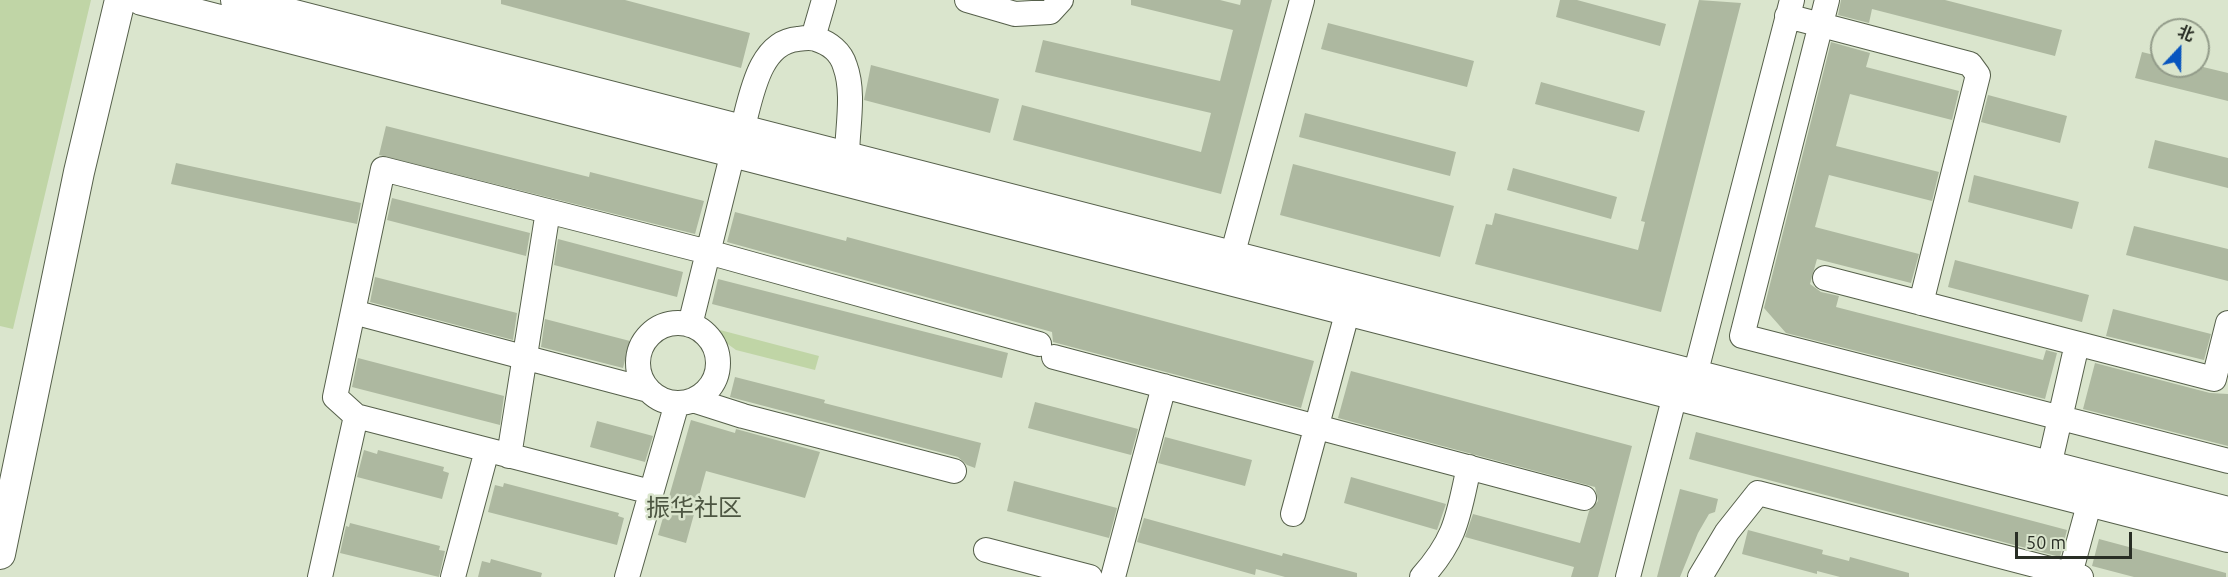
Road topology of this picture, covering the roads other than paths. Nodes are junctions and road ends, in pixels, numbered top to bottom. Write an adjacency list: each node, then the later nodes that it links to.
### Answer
1 (120, 0): 44 (main road)
2 (142, 0): 12 (main road)
3 (236, 0): 12 (main road)
4 (824, 0): 11 (street)
5 (967, 0): 6 (street)
6 (1061, 0)
7 (1302, 0): 16 (street)
8 (1827, 0): 10 (street)
9 (1785, 5): 10 (street); 25 (street)
10 (1820, 25): 18 (street); 30 (street)
11 (813, 38): 12 (street); 13 (street)
12 (737, 141): 13 (main road); 15 (street); 19 (main road)
13 (847, 157): 16 (main road)
14 (548, 211): 15 (street); 20 (street); 24 (street)
15 (708, 252): 22 (street); 26 (street)
16 (1232, 256): 25 (main road)
17 (1825, 278): 18 (street)
18 (1921, 303): 23 (street)
19 (1348, 310): 25 (main road); 31 (street)
20 (353, 312): 24 (street); 29 (street)
21 (2228, 323): 23 (street)
22 (690, 325): 27 (street); 28 (street)
23 (2078, 344): 30 (street)
24 (524, 357): 27 (street); 32 (street)
25 (1683, 380): 34 (main road); 39 (main road); 52 (street)
26 (1164, 386): 31 (street); 50 (street)
27 (648, 390): 28 (street)
28 (685, 401): 36 (street); 37 (street)
29 (356, 416): 32 (street); 46 (street)
30 (2060, 418): 33 (street); 34 (street)
31 (1316, 427): 35 (street); 41 (street)
32 (498, 453): 37 (street); 47 (street)
33 (2228, 461)
34 (2049, 466): 40 (main road)
35 (1469, 467): 38 (street); 51 (street)
36 (954, 471)
37 (651, 492): 48 (street)
38 (1584, 498)
39 (2090, 501): 42 (main road); 45 (street)
40 (2228, 512)
41 (1293, 514)
42 (2228, 537)
43 (986, 549): 49 (street)
44 (0, 555)
45 (2075, 576): 53 (street)
46 (320, 577)
47 (453, 577)
48 (627, 577)
49 (1090, 577)
50 (1113, 577)
51 (1422, 577)
52 (1628, 577)
53 (1700, 577)

